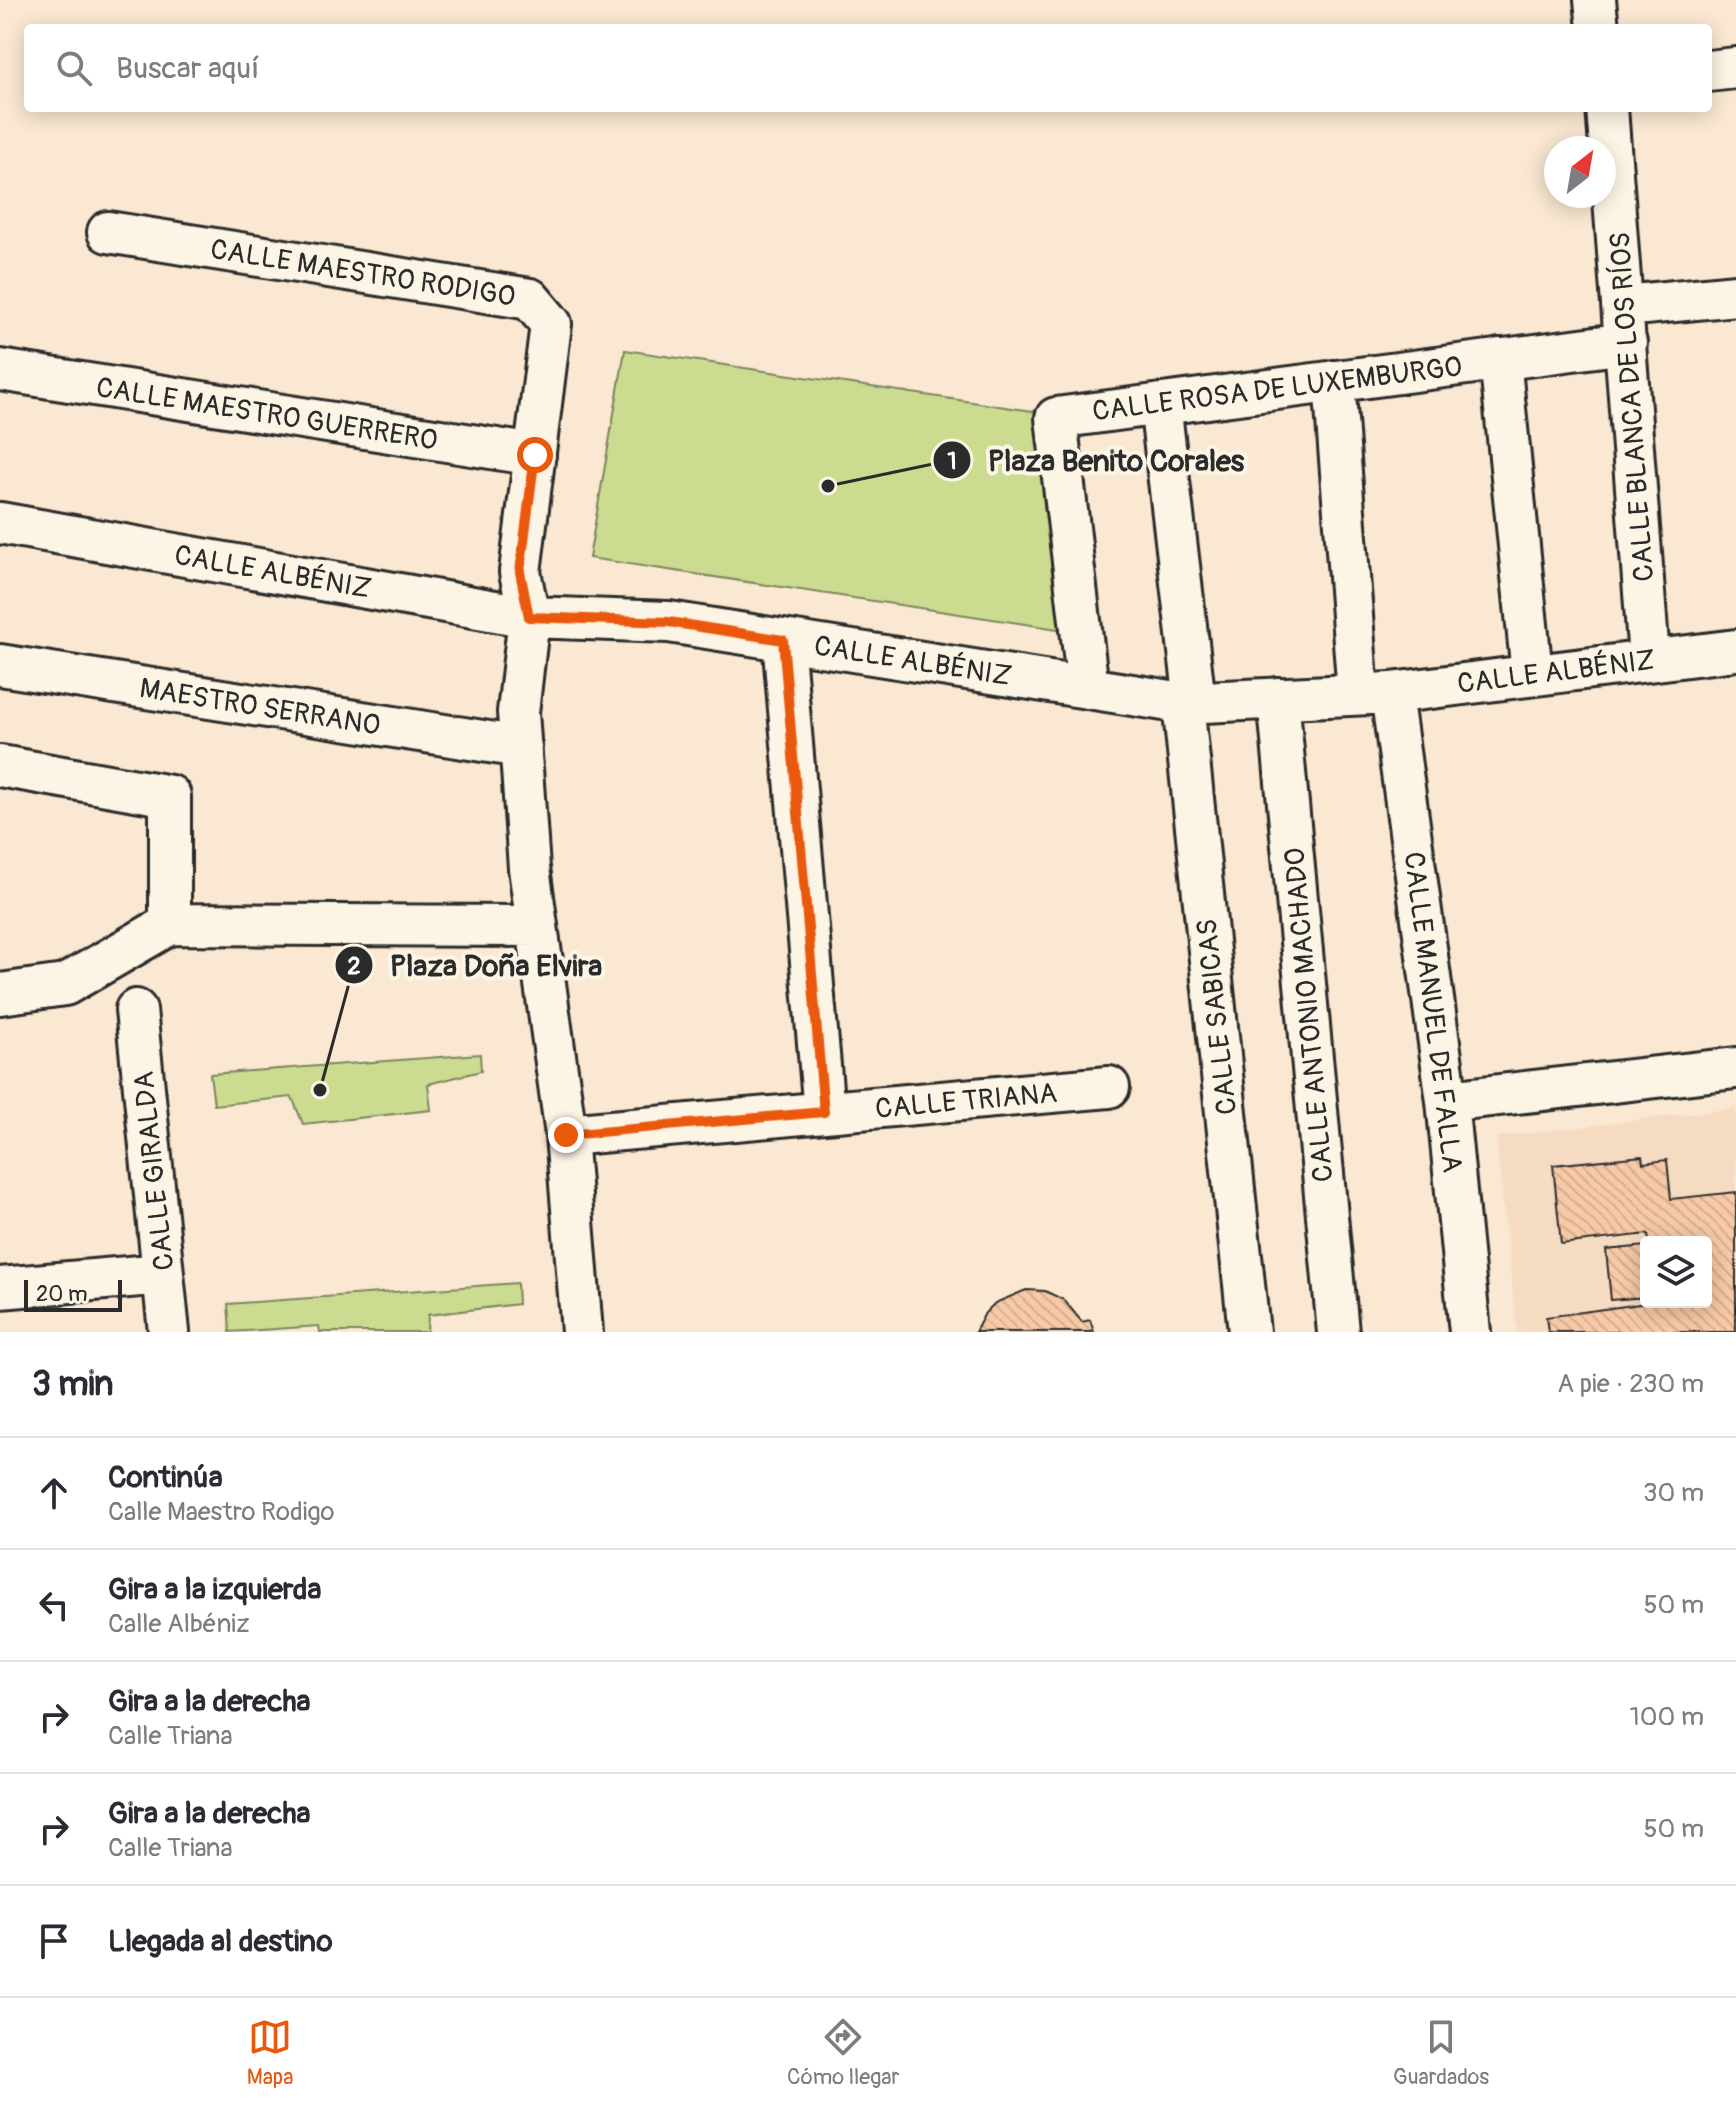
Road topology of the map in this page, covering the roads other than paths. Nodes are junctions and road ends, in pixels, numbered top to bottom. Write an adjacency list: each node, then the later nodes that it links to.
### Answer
1 (1595, 0): 2 (street)
2 (1598, 24)
3 (1736, 68): 4 (street)
4 (1712, 71)
5 (1607, 112): 8 (street, CALLE BLANCA DE LOS RÍOS)
6 (108, 232): 13 (street, CALLE MAESTRO RODIGO)
7 (1736, 295): 8 (street, CALLE ROSA DE LUXEMBURGO)
8 (1625, 324): 9 (street, CALLE ROSA DE LUXEMBURGO); 18 (street, CALLE BLANCA DE LOS RÍOS)
9 (1500, 359): 11 (street, CALLE ROSA DE LUXEMBURGO); 20 (street)
10 (0, 370): 13 (street, CALLE MAESTRO GUERRERO)
11 (1334, 381): 12 (street, CALLE ROSA DE LUXEMBURGO); 22 (street, CALLE MANUEL DE FALLA)
12 (1160, 404): 21 (street, CALLE ROSA DE LUXEMBURGO); 24 (street, CALLE SABICAS)
13 (535, 455): 15 (street, CALLE MAESTRO RODIGO)
14 (0, 523): 15 (street, CALLE ALBÉNIZ)
15 (529, 617): 16 (street, CALLE ALBÉNIZ); 25 (street, CALLE MAESTRO RODIGO)
16 (783, 640): 21 (street, CALLE ALBÉNIZ); 34 (street)
17 (1736, 650): 18 (street, CALLE ALBÉNIZ)
18 (1649, 658): 20 (street, CALLE ALBÉNIZ)
19 (0, 665): 25 (street, MAESTRO SERRANO)
20 (1532, 674): 22 (street, CALLE ALBÉNIZ)
21 (1088, 688): 24 (street, CALLE ALBÉNIZ)
22 (1374, 694): 23 (street, CALLE ALBÉNIZ); 33 (street, CALLE MANUEL DE FALLA)
23 (1278, 698): 24 (street, CALLE ALBÉNIZ); 41 (street, CALLE ANTONIO MACHADO)
24 (1189, 702): 40 (street, CALLE SABICAS)
25 (521, 747): 28 (street, CALLE MAESTRO RODIGO)
26 (0, 766): 27 (street)
27 (170, 924): 28 (street); 29 (street)
28 (537, 926): 35 (street, CALLE MAESTRO RODIGO)
29 (0, 994)
30 (136, 1010): 36 (street, CALLE GIRALDA)
31 (1736, 1068): 33 (street)
32 (1109, 1087): 34 (street, CALLE TRIANA)
33 (1447, 1101): 42 (street, CALLE MANUEL DE FALLA)
34 (824, 1112): 35 (street, CALLE TRIANA)
35 (566, 1135): 39 (street, CALLE MAESTRO RODIGO)
36 (163, 1274): 37 (street); 38 (street, CALLE GIRALDA)
37 (0, 1288)
38 (169, 1332)
39 (582, 1332)
40 (1249, 1332)
41 (1338, 1332)
42 (1470, 1332)

